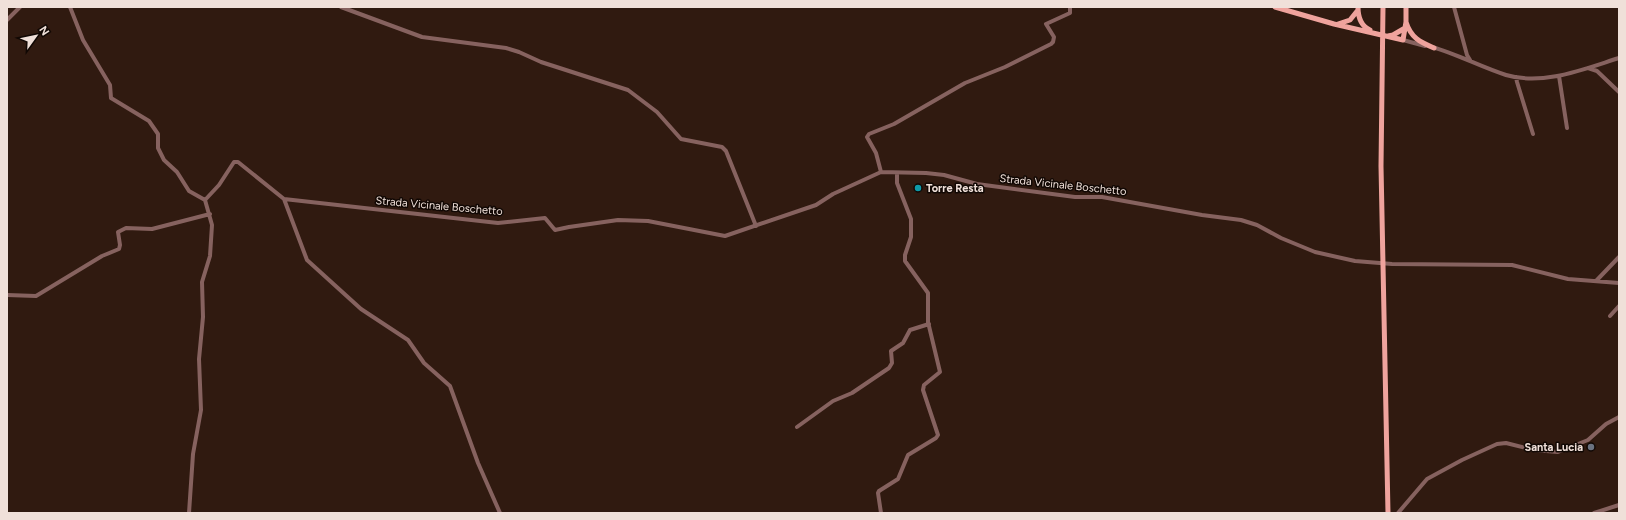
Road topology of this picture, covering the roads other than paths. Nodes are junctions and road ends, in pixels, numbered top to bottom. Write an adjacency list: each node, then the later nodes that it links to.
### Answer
1 (20, 7): 10 (street)
2 (70, 7): 30 (street)
3 (341, 7): 32 (street)
4 (1070, 7): 27 (street)
5 (1275, 7): 11 (main road)
6 (1383, 7): 46 (main road)
7 (1406, 7): 12 (main road)
8 (1454, 7): 18 (street)
9 (1357, 13): 11 (main road); 13 (main road); 14 (main road)
10 (7, 20)
11 (1334, 24): 13 (main road)
12 (1407, 27): 14 (main road); 15 (main road); 16 (main road)
13 (1355, 29): 14 (main road)
14 (1386, 36): 15 (main road)
15 (1403, 40): 16 (street)
16 (1434, 48): 18 (street)
17 (1619, 58): 19 (street)
18 (1470, 60): 23 (street)
19 (1601, 64): 20 (street); 21 (street)
20 (1588, 68): 21 (street); 22 (street)
21 (1597, 71): 24 (street)
22 (1559, 76): 23 (street); 25 (street)
23 (1516, 77): 26 (street)
24 (1619, 92)
25 (1566, 128)
26 (1533, 134)
27 (881, 172): 28 (street, Strada Vicinale Boschetto); 32 (street, Strada Vicinale Boschetto)
28 (897, 173): 34 (street, Strada Vicinale Boschetto); 39 (street)
29 (284, 199): 30 (street); 32 (street, Strada Vicinale Boschetto); 44 (street)
30 (205, 200): 31 (street)
31 (210, 214): 36 (street); 43 (street)
32 (756, 226)
33 (1619, 257): 34 (street)
34 (1596, 281): 35 (street, Strada Vicinale Boschetto)
35 (1619, 283)
36 (7, 295)
37 (1619, 306): 38 (street)
38 (1610, 316)
39 (928, 324): 41 (street); 45 (street)
40 (1619, 417): 47 (street)
41 (797, 427)
42 (1619, 505): 48 (street)
43 (189, 513)
44 (500, 513)
45 (881, 513)
46 (1388, 513)
47 (1398, 513)
48 (1594, 513)

